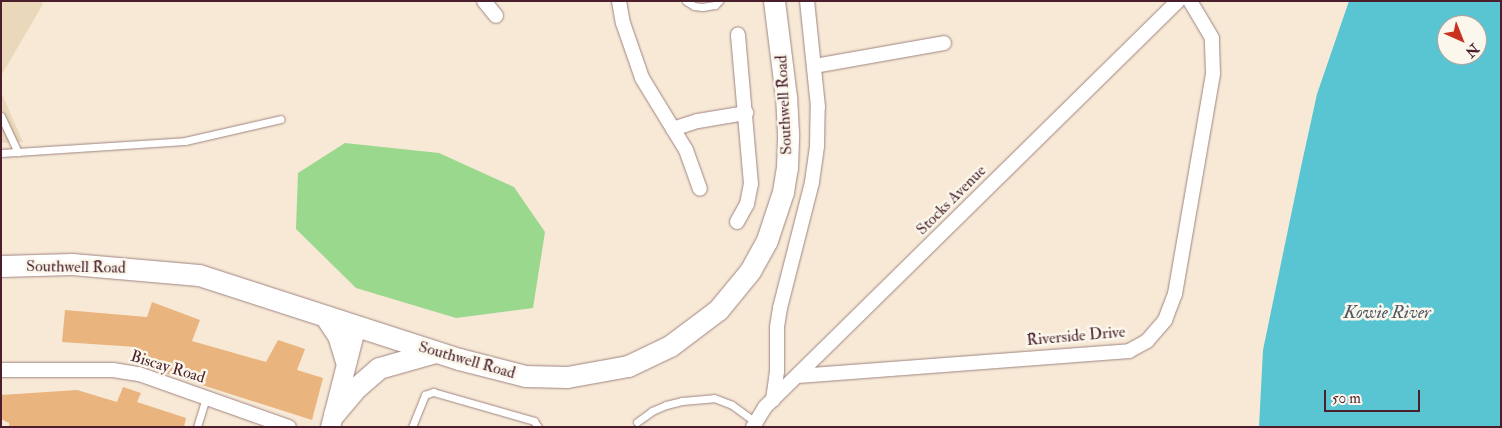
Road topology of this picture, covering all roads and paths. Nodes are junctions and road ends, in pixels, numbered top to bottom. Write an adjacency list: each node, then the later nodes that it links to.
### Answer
1 (484, 1): 9 (street)
2 (686, 1): 3 (lane)
3 (719, 1)
4 (774, 1): 24 (main road, Southwell Road)
5 (807, 1): 12 (street, Southwell Road)
6 (1178, 1): 27 (street, Stocks Avenue)
7 (1190, 1): 27 (street, Riverside Drive)
8 (618, 3): 16 (street)
9 (496, 16)
10 (738, 35): 13 (street)
11 (944, 43): 12 (street)
12 (815, 66): 29 (street, Southwell Road)
13 (746, 113): 16 (street); 20 (street)
14 (1, 116): 17 (lane)
15 (281, 119): 17 (lane)
16 (673, 129): 19 (street)
17 (18, 152): 18 (lane)
18 (1, 154)
19 (700, 189)
20 (737, 222)
21 (1, 266): 22 (main road, Southwell Road)
22 (325, 316): 23 (main road, Southwell Road); 25 (main road)
23 (356, 325): 24 (main road, Southwell Road); 25 (street)
24 (435, 352): 30 (main road)
25 (346, 361): 30 (street)
26 (1, 370): 28 (street, Biscay Road)
27 (798, 376): 29 (street, Stocks Avenue)
28 (206, 398): 33 (lane); 34 (street, Biscay Road)
29 (773, 400): 32 (street, Stocks Avenue)
30 (332, 420)
31 (636, 422): 32 (lane)
32 (754, 424)
33 (196, 427)
34 (289, 427)
35 (412, 427): 36 (lane)
36 (538, 427)

